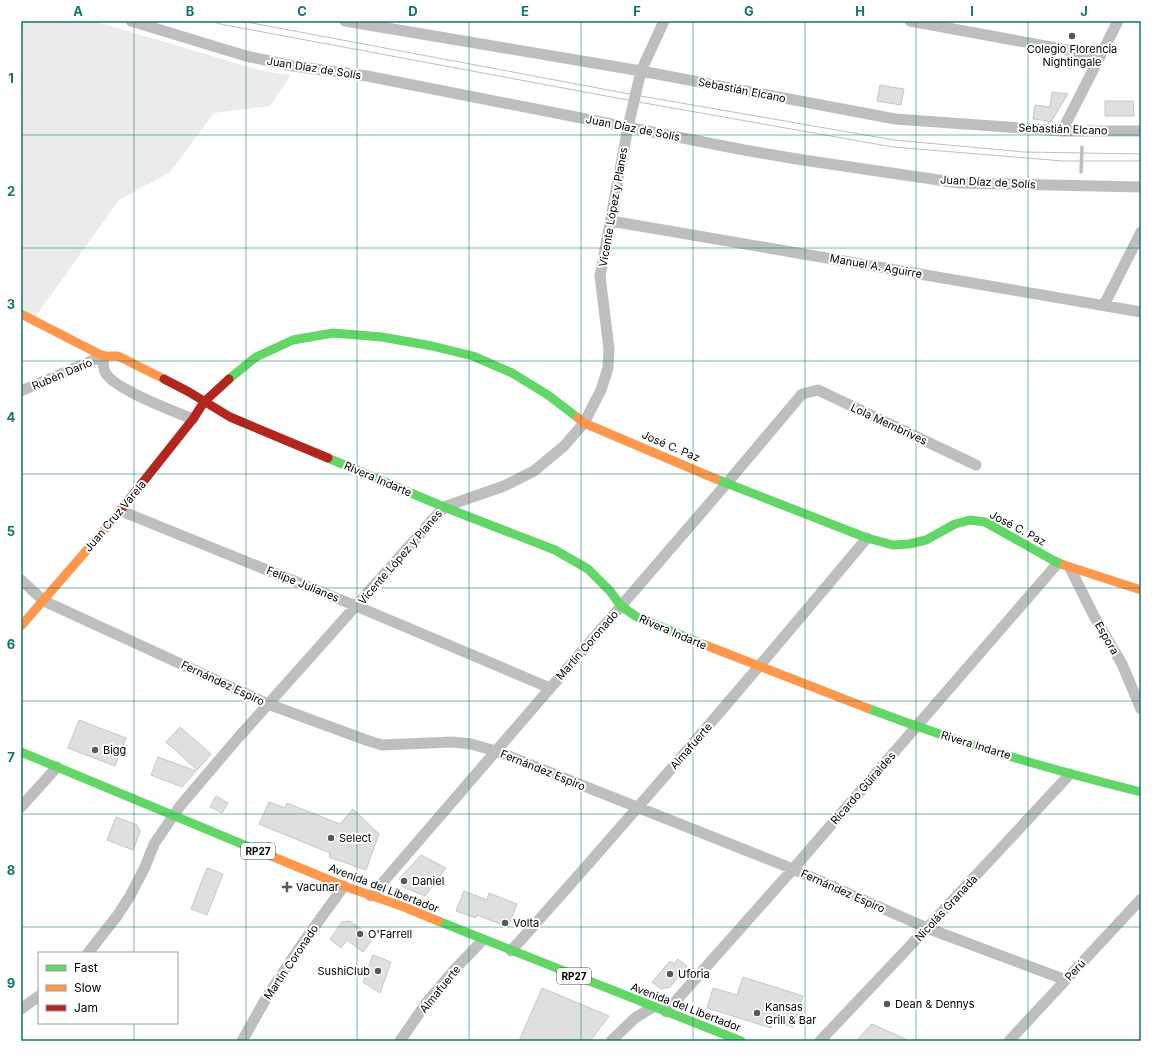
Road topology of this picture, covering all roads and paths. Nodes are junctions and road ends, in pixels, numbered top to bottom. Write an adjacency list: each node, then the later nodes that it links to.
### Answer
1 (131, 21): 8 (street, Juan Díaz de Solís)
2 (345, 21): 7 (street, Sebastián Elcano)
3 (664, 21): 7 (street, Vicente López y Planes)
4 (910, 21): 6 (street)
5 (1118, 21): 6 (street)
6 (1100, 56): 9 (street)
7 (641, 72): 8 (street, Vicente López y Planes); 9 (street, Sebastián Elcano)
8 (628, 127): 11 (street, Juan Díaz de Solís); 12 (street, Vicente López y Planes)
9 (1062, 131): 10 (street, Sebastián Elcano)
10 (1141, 131)
11 (1141, 187)
12 (611, 221): 14 (street, Manuel A. Aguirre); 22 (street, Vicente López y Planes)
13 (1141, 232): 14 (street)
14 (1104, 305): 15 (street, Manuel A. Aguirre)
15 (1141, 312)
16 (21, 314): 17 (street, Rivera Indarte)
17 (103, 356): 18 (street, Rubén Darío); 20 (street, Rivera Indarte); 21 (street)
18 (21, 391)
19 (802, 394): 23 (street, Lola Membrives); 24 (street, Martín Coronado)
20 (204, 402): 21 (street, Juan Cruz Varela); 22 (street, José C. Paz); 25 (street, Rivera Indarte)
21 (192, 419): 26 (street, Juan Cruz Varela)
22 (584, 422): 24 (street, José C. Paz); 25 (street, Vicente López y Planes)
23 (976, 465)
24 (727, 483): 27 (street, José C. Paz); 34 (street, Martín Coronado)
25 (444, 506): 33 (street, Vicente López y Planes); 34 (street, Rivera Indarte)
26 (121, 511): 32 (street, Juan Cruz Varela); 33 (street, Felipe Julianes)
27 (867, 538): 28 (street, José C. Paz); 36 (street, Almafuerte)
28 (1058, 563): 29 (street, José C. Paz); 40 (street, Ricardo Güiraldes)
29 (1070, 568): 31 (street, José C. Paz); 39 (street, Espora)
30 (21, 580): 32 (street, Fernández Espiro)
31 (1141, 590)
32 (44, 601): 35 (street, Juan Cruz Varela); 38 (street, Fernández Espiro)
33 (356, 606): 37 (street, Felipe Julianes); 38 (street, Vicente López y Planes)
34 (621, 606): 36 (street, Rivera Indarte); 37 (street, Martín Coronado)
35 (21, 626)
36 (759, 667): 40 (street, Rivera Indarte); 47 (street, Almafuerte)
37 (550, 688): 41 (street, Martín Coronado)
38 (268, 704): 41 (street, Fernández Espiro); 48 (street, Vicente López y Planes)
39 (1141, 709)
40 (916, 727): 44 (street, Rivera Indarte); 49 (street, Ricardo Güiraldes)
41 (496, 751): 47 (street, Fernández Espiro); 51 (street, Martín Coronado)
42 (21, 752): 43 (street, Avenida del Libertador / RP27)
43 (57, 767): 46 (street); 48 (street, Avenida del Libertador / RP27)
44 (1070, 774): 45 (street, Rivera Indarte); 53 (street, Nicolás Granada)
45 (1141, 792)
46 (21, 807)
47 (639, 808): 49 (street, Fernández Espiro); 55 (street, Almafuerte)
48 (172, 816): 50 (street, Avenida del Libertador / RP27); 56 (street, Vicente López y Planes)
49 (793, 869): 53 (street, Fernández Espiro); 61 (street, Ricardo Güiraldes)
50 (344, 886): 51 (street, Avenida del Libertador / RP27); 62 (street, Martín Coronado)
51 (371, 896): 54 (street, Avenida del Libertador / RP27)
52 (1141, 899): 57 (street, Perú)
53 (927, 928): 57 (street, Fernández Espiro); 66 (street, Nicolás Granada)
54 (483, 940): 55 (street, Avenida del Libertador / RP27); 63 (street, Almafuerte)
55 (511, 951): 59 (street, Avenida del Libertador / RP27)
56 (89, 952)
57 (1066, 980): 67 (street, Perú)
58 (38, 997): 60 (street)
59 (653, 1007): 61 (street, Avenida del Libertador / RP27); 64 (street)
60 (21, 1009)
61 (666, 1012): 65 (street, Avenida del Libertador / RP27)
62 (242, 1041)
63 (400, 1041)
64 (611, 1041)
65 (741, 1041)
66 (820, 1041)
67 (1009, 1041)

